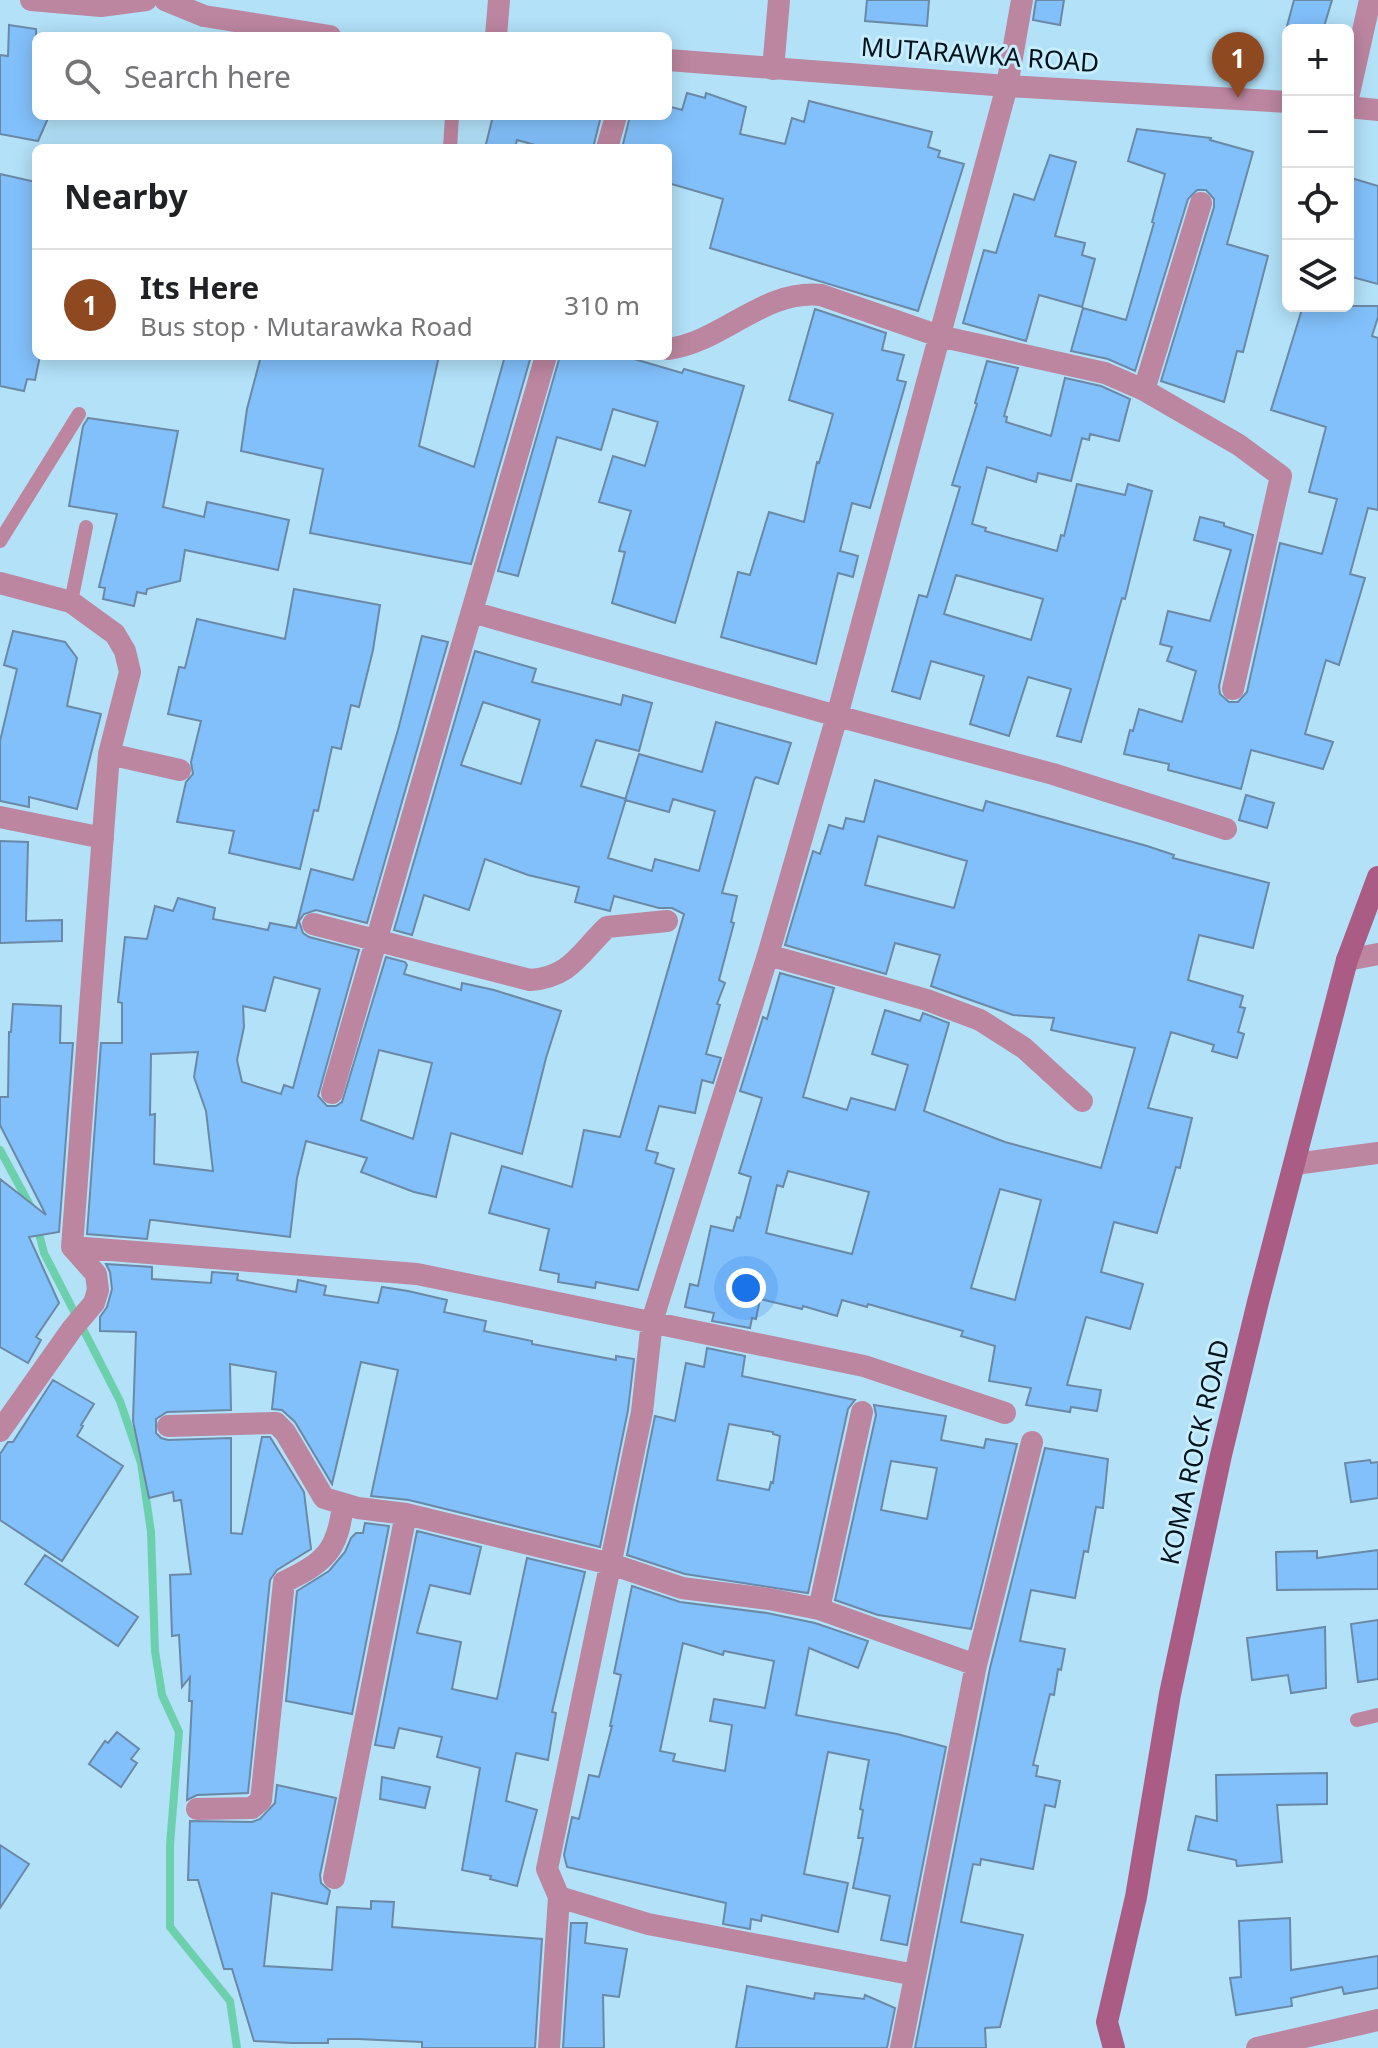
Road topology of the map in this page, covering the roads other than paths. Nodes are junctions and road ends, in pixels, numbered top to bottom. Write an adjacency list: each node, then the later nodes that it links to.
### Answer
1 (31, 0): 2 (street)
2 (146, 0)
3 (165, 0): 8 (street)
4 (499, 0): 9 (street)
5 (779, 0): 11 (street)
6 (1022, 0): 12 (street)
7 (1370, 0): 13 (street)
8 (305, 32)
9 (496, 32)
10 (672, 60): 11 (street, MUTARAWKA ROAD)
11 (773, 69): 12 (street, MUTARAWKA ROAD)
12 (1007, 86): 14 (street, MUTARAWKA ROAD); 22 (street)
13 (1348, 96)
14 (1282, 102)
15 (1354, 108): 16 (street)
16 (1378, 110)
17 (452, 120): 19 (lane)
18 (615, 120): 20 (street)
19 (450, 144)
20 (608, 144)
21 (1201, 203): 25 (street)
22 (939, 336): 23 (street); 25 (street); 33 (street)
23 (672, 348)
24 (545, 360): 31 (street)
25 (1144, 390): 32 (street)
26 (79, 414): 28 (lane)
27 (86, 527): 30 (lane)
28 (0, 541)
29 (0, 583): 30 (street)
30 (71, 602): 34 (street)
31 (472, 612): 33 (street); 42 (street)
32 (1233, 689)
33 (837, 716): 37 (street); 44 (street)
34 (109, 754): 35 (street); 38 (street)
35 (180, 770)
36 (0, 817): 38 (street)
37 (1226, 829)
38 (103, 838): 50 (street)
39 (1378, 877): 45 (main road, KOMA ROCK ROAD)
40 (667, 921): 42 (street)
41 (313, 924): 42 (street)
42 (377, 941): 46 (street)
43 (1378, 954): 45 (street)
44 (768, 955): 47 (street); 51 (street)
45 (1347, 960): 49 (main road, KOMA ROCK ROAD)
46 (332, 1093)
47 (1082, 1101)
48 (1378, 1153): 49 (street)
49 (1295, 1164): 71 (main road, KOMA ROCK ROAD)
50 (72, 1247): 51 (street); 55 (street)
51 (652, 1321): 53 (street); 59 (street)
52 (862, 1412): 60 (street)
53 (1005, 1413)
54 (168, 1426): 57 (street)
55 (0, 1431)
56 (1032, 1442): 61 (street)
57 (343, 1504): 58 (street); 64 (street)
58 (406, 1514): 59 (street); 65 (street)
59 (611, 1564): 60 (street); 66 (street)
60 (819, 1609): 61 (street)
61 (976, 1665): 67 (street)
62 (1378, 1715): 63 (lane)
63 (1357, 1720)
64 (197, 1809)
65 (334, 1878)
66 (559, 1897): 67 (street); 69 (street)
67 (915, 1975): 70 (street)
68 (1378, 2020): 72 (street)
69 (549, 2048)
70 (901, 2048)
71 (1114, 2048)
72 (1257, 2048)

